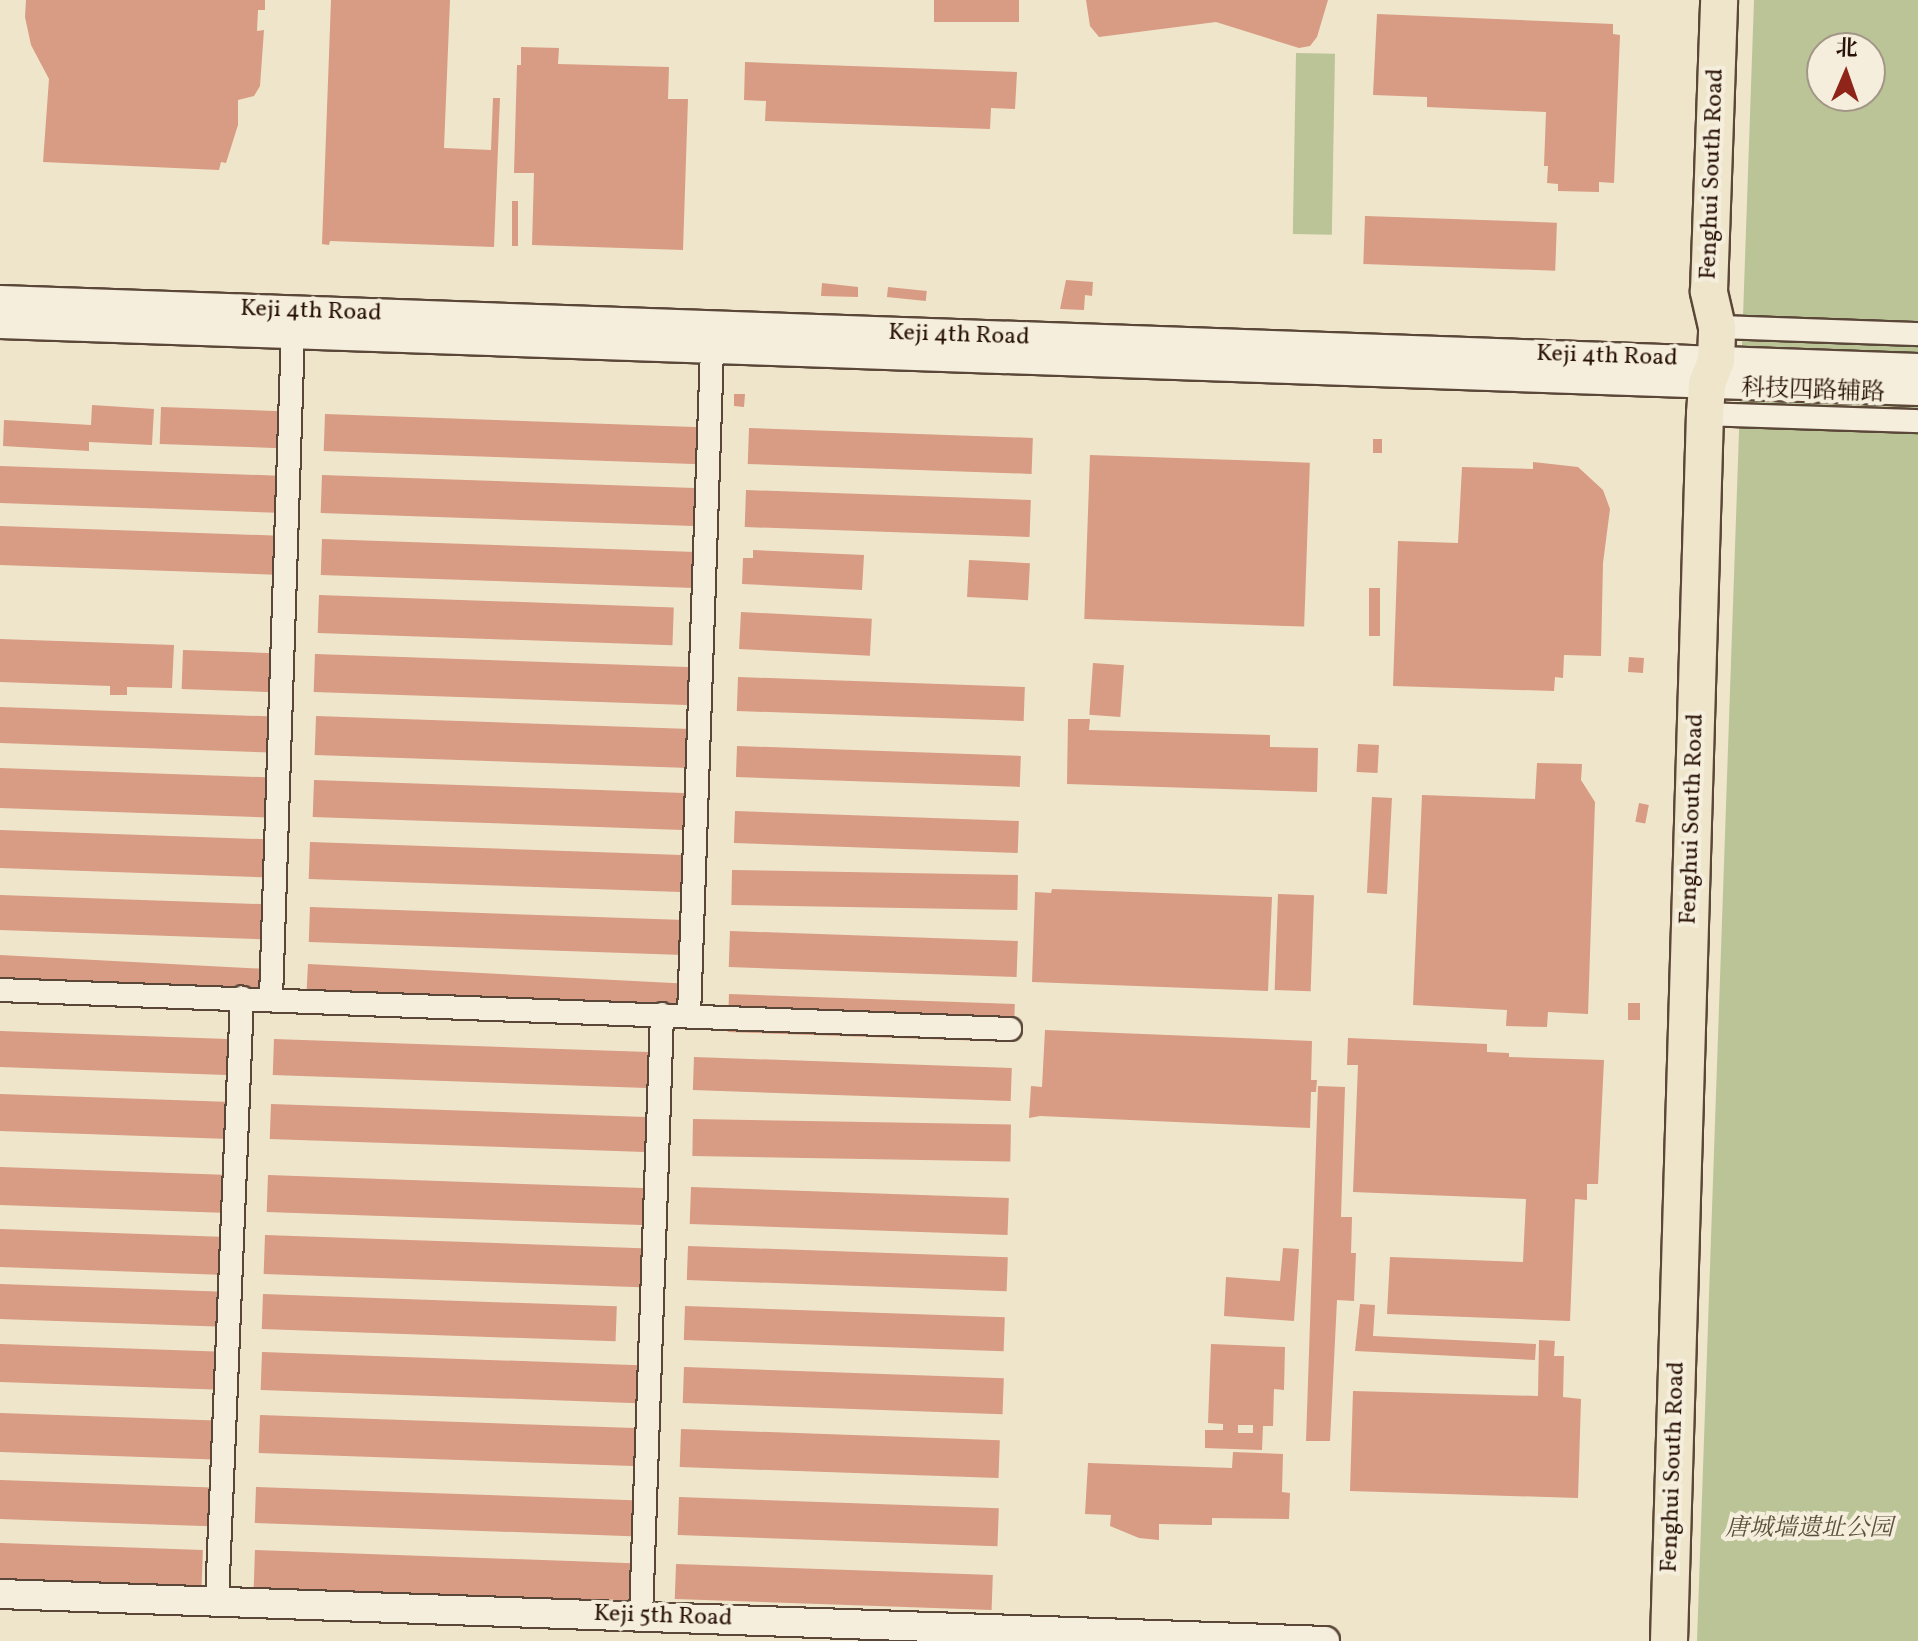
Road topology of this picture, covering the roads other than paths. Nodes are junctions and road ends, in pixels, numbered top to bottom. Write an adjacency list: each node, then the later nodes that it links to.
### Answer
1 (1719, 0): 8 (main road, Fenghui South Road)
2 (0, 300): 8 (street, Keji 4th Road)
3 (0, 324): 4 (street, Keji 4th Road)
4 (293, 332): 6 (street, Keji 4th Road); 13 (street)
5 (1918, 334): 8 (street)
6 (712, 349): 8 (street, Keji 4th Road); 15 (street)
7 (1918, 368): 8 (street, Keji 4th Road)
8 (1711, 372): 9 (street, Keji 4th Road); 10 (street, 科技四路辅路); 21 (main road, Fenghui South Road)
9 (1918, 391)
10 (1918, 421)
11 (0, 990): 12 (street)
12 (242, 998): 13 (street); 18 (street)
13 (271, 998): 14 (street)
14 (662, 1014): 15 (street); 19 (street)
15 (689, 1015): 16 (street)
16 (1010, 1029)
17 (0, 1594): 18 (street, Keji 5th Road)
18 (217, 1600): 19 (street, Keji 5th Road)
19 (641, 1616): 20 (street, Keji 5th Road)
20 (1325, 1641)
21 (1669, 1641)

